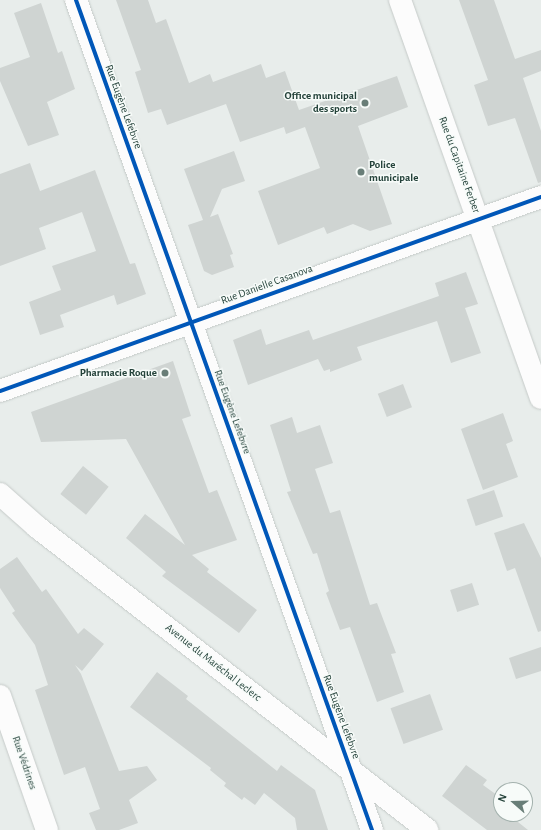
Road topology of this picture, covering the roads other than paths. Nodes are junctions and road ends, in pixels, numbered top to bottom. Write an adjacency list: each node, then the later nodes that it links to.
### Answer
1 (76, 0): 5 (street, Rue Eugène Lefebvre)
2 (400, 0): 4 (street, Rue du Capitaine Ferber)
3 (541, 197): 4 (street, Rue Danielle Casanova)
4 (479, 219): 5 (street, Rue Danielle Casanova); 7 (street, Rue du Capitaine Ferber)
5 (190, 323): 6 (street, Rue Danielle Casanova); 10 (street, Rue Eugène Lefebvre)
6 (0, 392)
7 (541, 398)
8 (0, 494): 10 (street, Avenue du Maréchal Leclerc)
9 (0, 696): 11 (street, Rue Védrines)
10 (350, 768): 12 (street, Rue Eugène Lefebvre); 13 (street, Avenue du Maréchal Leclerc)
11 (47, 830)
12 (372, 830)
13 (427, 830)

